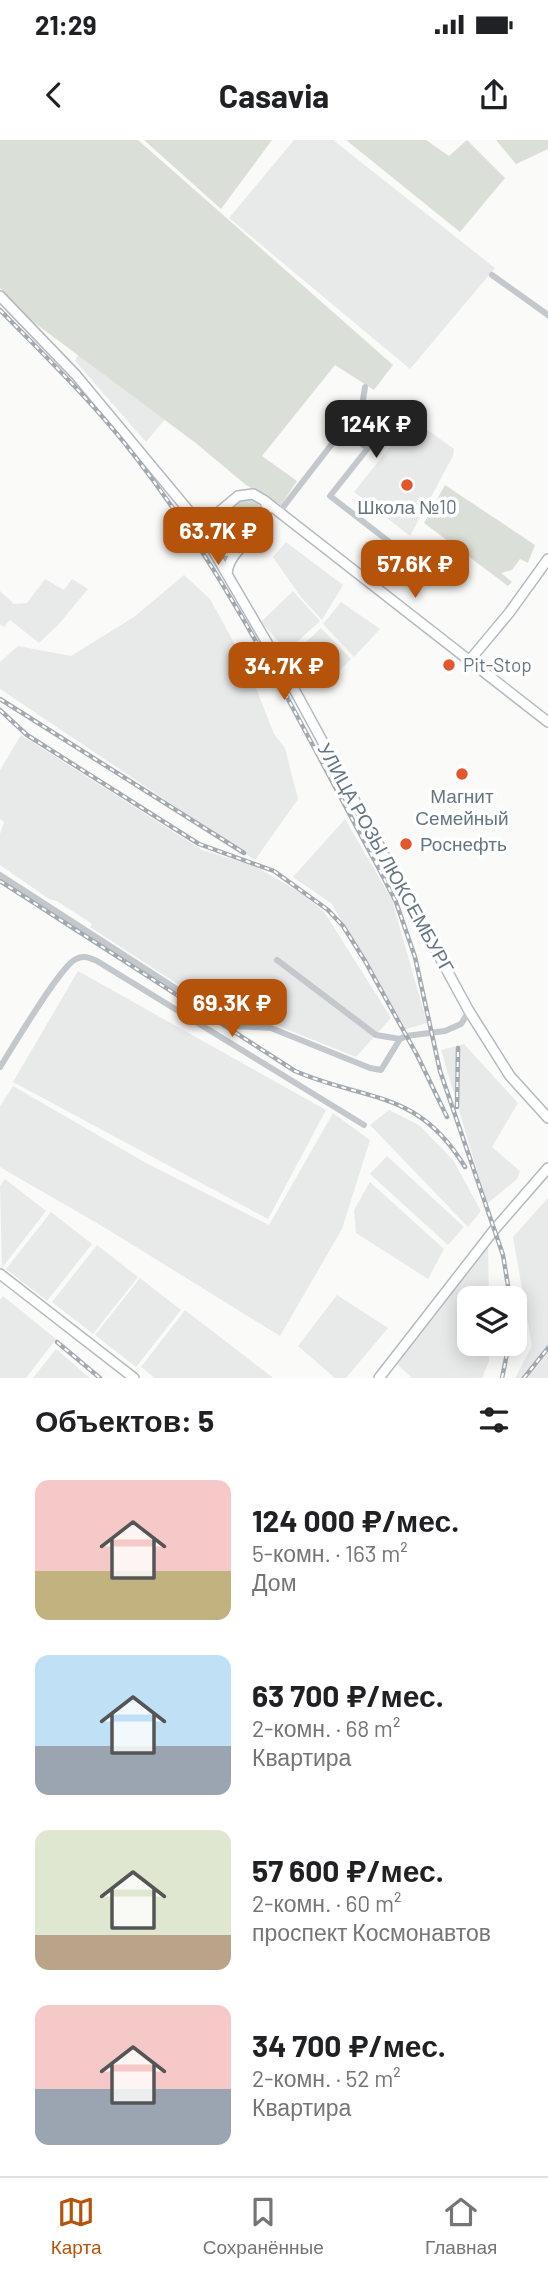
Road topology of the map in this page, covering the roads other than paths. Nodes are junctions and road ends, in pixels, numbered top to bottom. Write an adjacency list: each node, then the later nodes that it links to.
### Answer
1 (492, 275): 3 (street)
2 (0, 296): 8 (main road, УЛИЦА РОЗЫ ЛЮКСЕМБУРГ)
3 (548, 315)
4 (365, 387): 5 (street)
5 (342, 431): 7 (street); 16 (street)
6 (265, 502): 7 (main road); 9 (main road); 11 (main road)
7 (280, 511): 10 (main road)
8 (192, 516): 9 (main road); 12 (main road, УЛИЦА РОЗЫ ЛЮКСЕМБУРГ)
9 (211, 516): 12 (main road)
10 (290, 520): 11 (main road); 16 (main road)
11 (266, 522): 13 (main road)
12 (209, 543): 13 (main road); 15 (main road, УЛИЦА РОЗЫ ЛЮКСЕМБУРГ)
13 (237, 550): 15 (main road)
14 (548, 559): 17 (main road)
15 (227, 574): 21 (main road, УЛИЦА РОЗЫ ЛЮКСЕМБУРГ)
16 (370, 583): 17 (main road)
17 (469, 661): 18 (main road)
18 (548, 722)
19 (0, 874): 22 (street)
20 (277, 960): 22 (street)
21 (469, 1011): 22 (street); 24 (main road, УЛИЦА РОЗЫ ЛЮКСЕМБУРГ)
22 (400, 1040)
23 (0, 1067): 25 (street)
24 (547, 1117)
25 (364, 1125)
26 (548, 1168): 29 (main road)
27 (0, 1274): 28 (main road)
28 (134, 1378)
29 (379, 1378)

